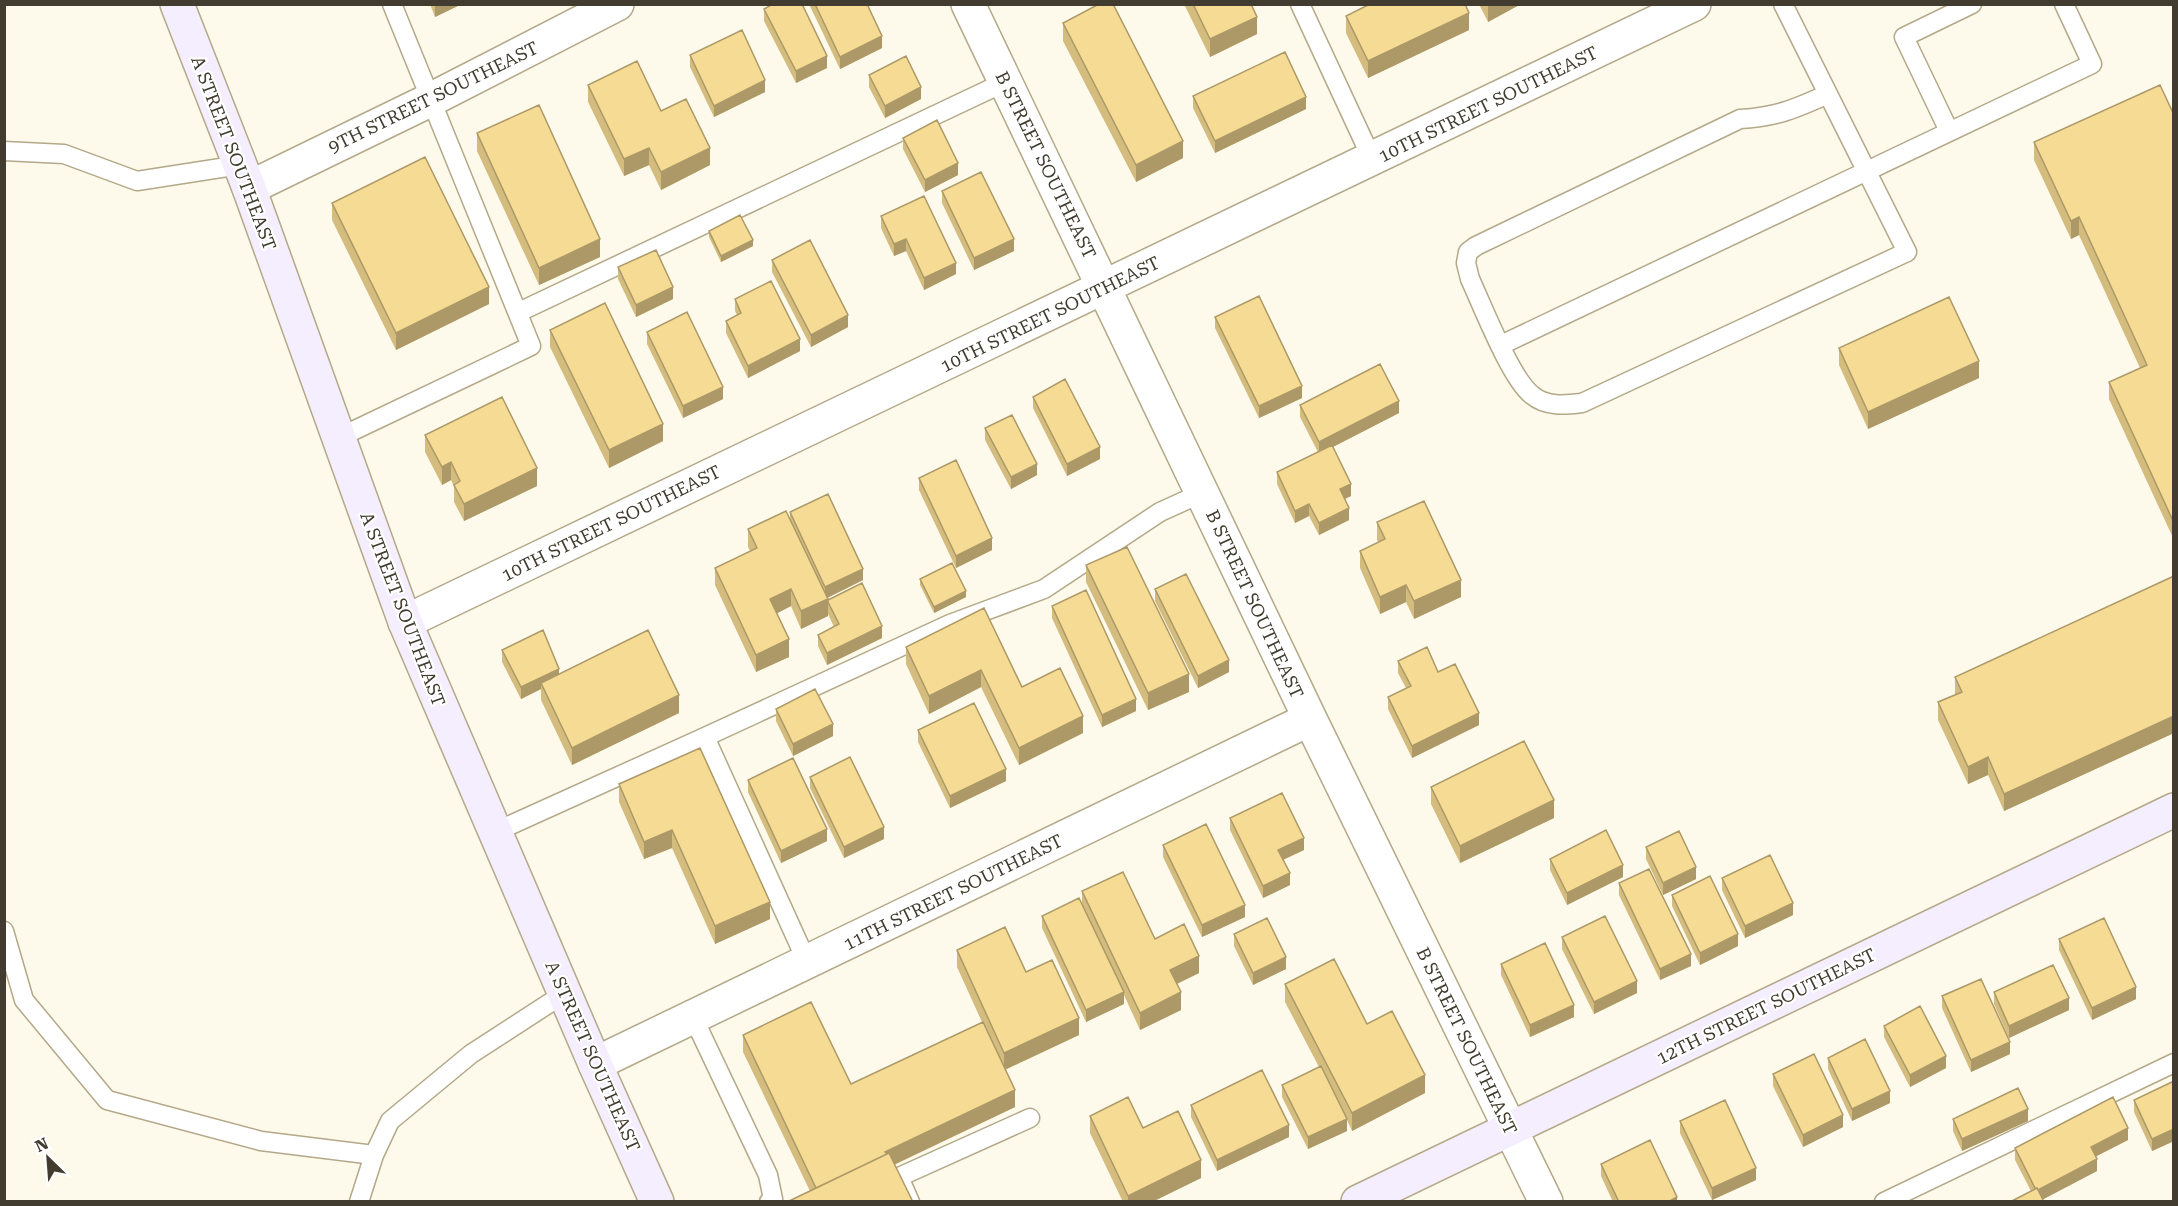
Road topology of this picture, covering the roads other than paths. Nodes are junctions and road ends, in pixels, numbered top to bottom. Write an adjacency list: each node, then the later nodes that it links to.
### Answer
1 (392, 4): 12 (lane)
2 (617, 4): 12 (street, 9TH STREET SOUTHEAST)
3 (968, 4): 10 (street, B STREET SOUTHEAST)
4 (1299, 4): 15 (lane)
5 (1694, 4): 15 (street, 10TH STREET SOUTHEAST)
6 (1784, 4): 11 (lane)
7 (1972, 4): 13 (lane)
8 (2064, 4): 13 (lane)
9 (182, 6): 17 (main road, A STREET SOUTHEAST)
10 (1005, 82): 18 (street, B STREET SOUTHEAST); 19 (lane)
11 (1828, 94): 16 (lane); 20 (lane)
12 (432, 99): 17 (street, 9TH STREET SOUTHEAST); 19 (lane)
13 (1949, 132): 16 (lane)
14 (4, 151): 17 (lane)
15 (1372, 159): 18 (street, 10TH STREET SOUTHEAST)
16 (1866, 170): 20 (lane); 20 (lane)
17 (244, 176): 21 (main road, A STREET SOUTHEAST)
18 (1105, 288): 22 (street, B STREET SOUTHEAST); 23 (street, 10TH STREET SOUTHEAST)
19 (519, 312): 21 (lane)
20 (1501, 345)
21 (339, 438): 23 (main road, A STREET SOUTHEAST)
22 (1202, 493): 24 (street, B STREET SOUTHEAST); 25 (lane)
23 (405, 622): 27 (main road, A STREET SOUTHEAST)
24 (1310, 719): 29 (street, 11TH STREET SOUTHEAST); 35 (street, B STREET SOUTHEAST)
25 (705, 737): 27 (lane); 29 (lane)
26 (2174, 810): 35 (main road, 12TH STREET SOUTHEAST)
27 (495, 832): 30 (main road, A STREET SOUTHEAST)
28 (4, 931): 36 (lane)
29 (807, 962): 31 (street, 11TH STREET SOUTHEAST)
30 (565, 993): 33 (main road, A STREET SOUTHEAST); 36 (lane)
31 (693, 1017): 33 (street, 11TH STREET SOUTHEAST); 39 (lane)
32 (2174, 1063): 43 (lane)
33 (595, 1064): 38 (main road, A STREET SOUTHEAST)
34 (1030, 1118): 40 (lane)
35 (1510, 1128): 41 (main road, 12TH STREET SOUTHEAST); 42 (street, B STREET SOUTHEAST)
36 (374, 1155): 37 (lane)
37 (359, 1202)
38 (657, 1202)
39 (769, 1202)
40 (910, 1202)
41 (1358, 1202)
42 (1546, 1202)
43 (1884, 1202)

